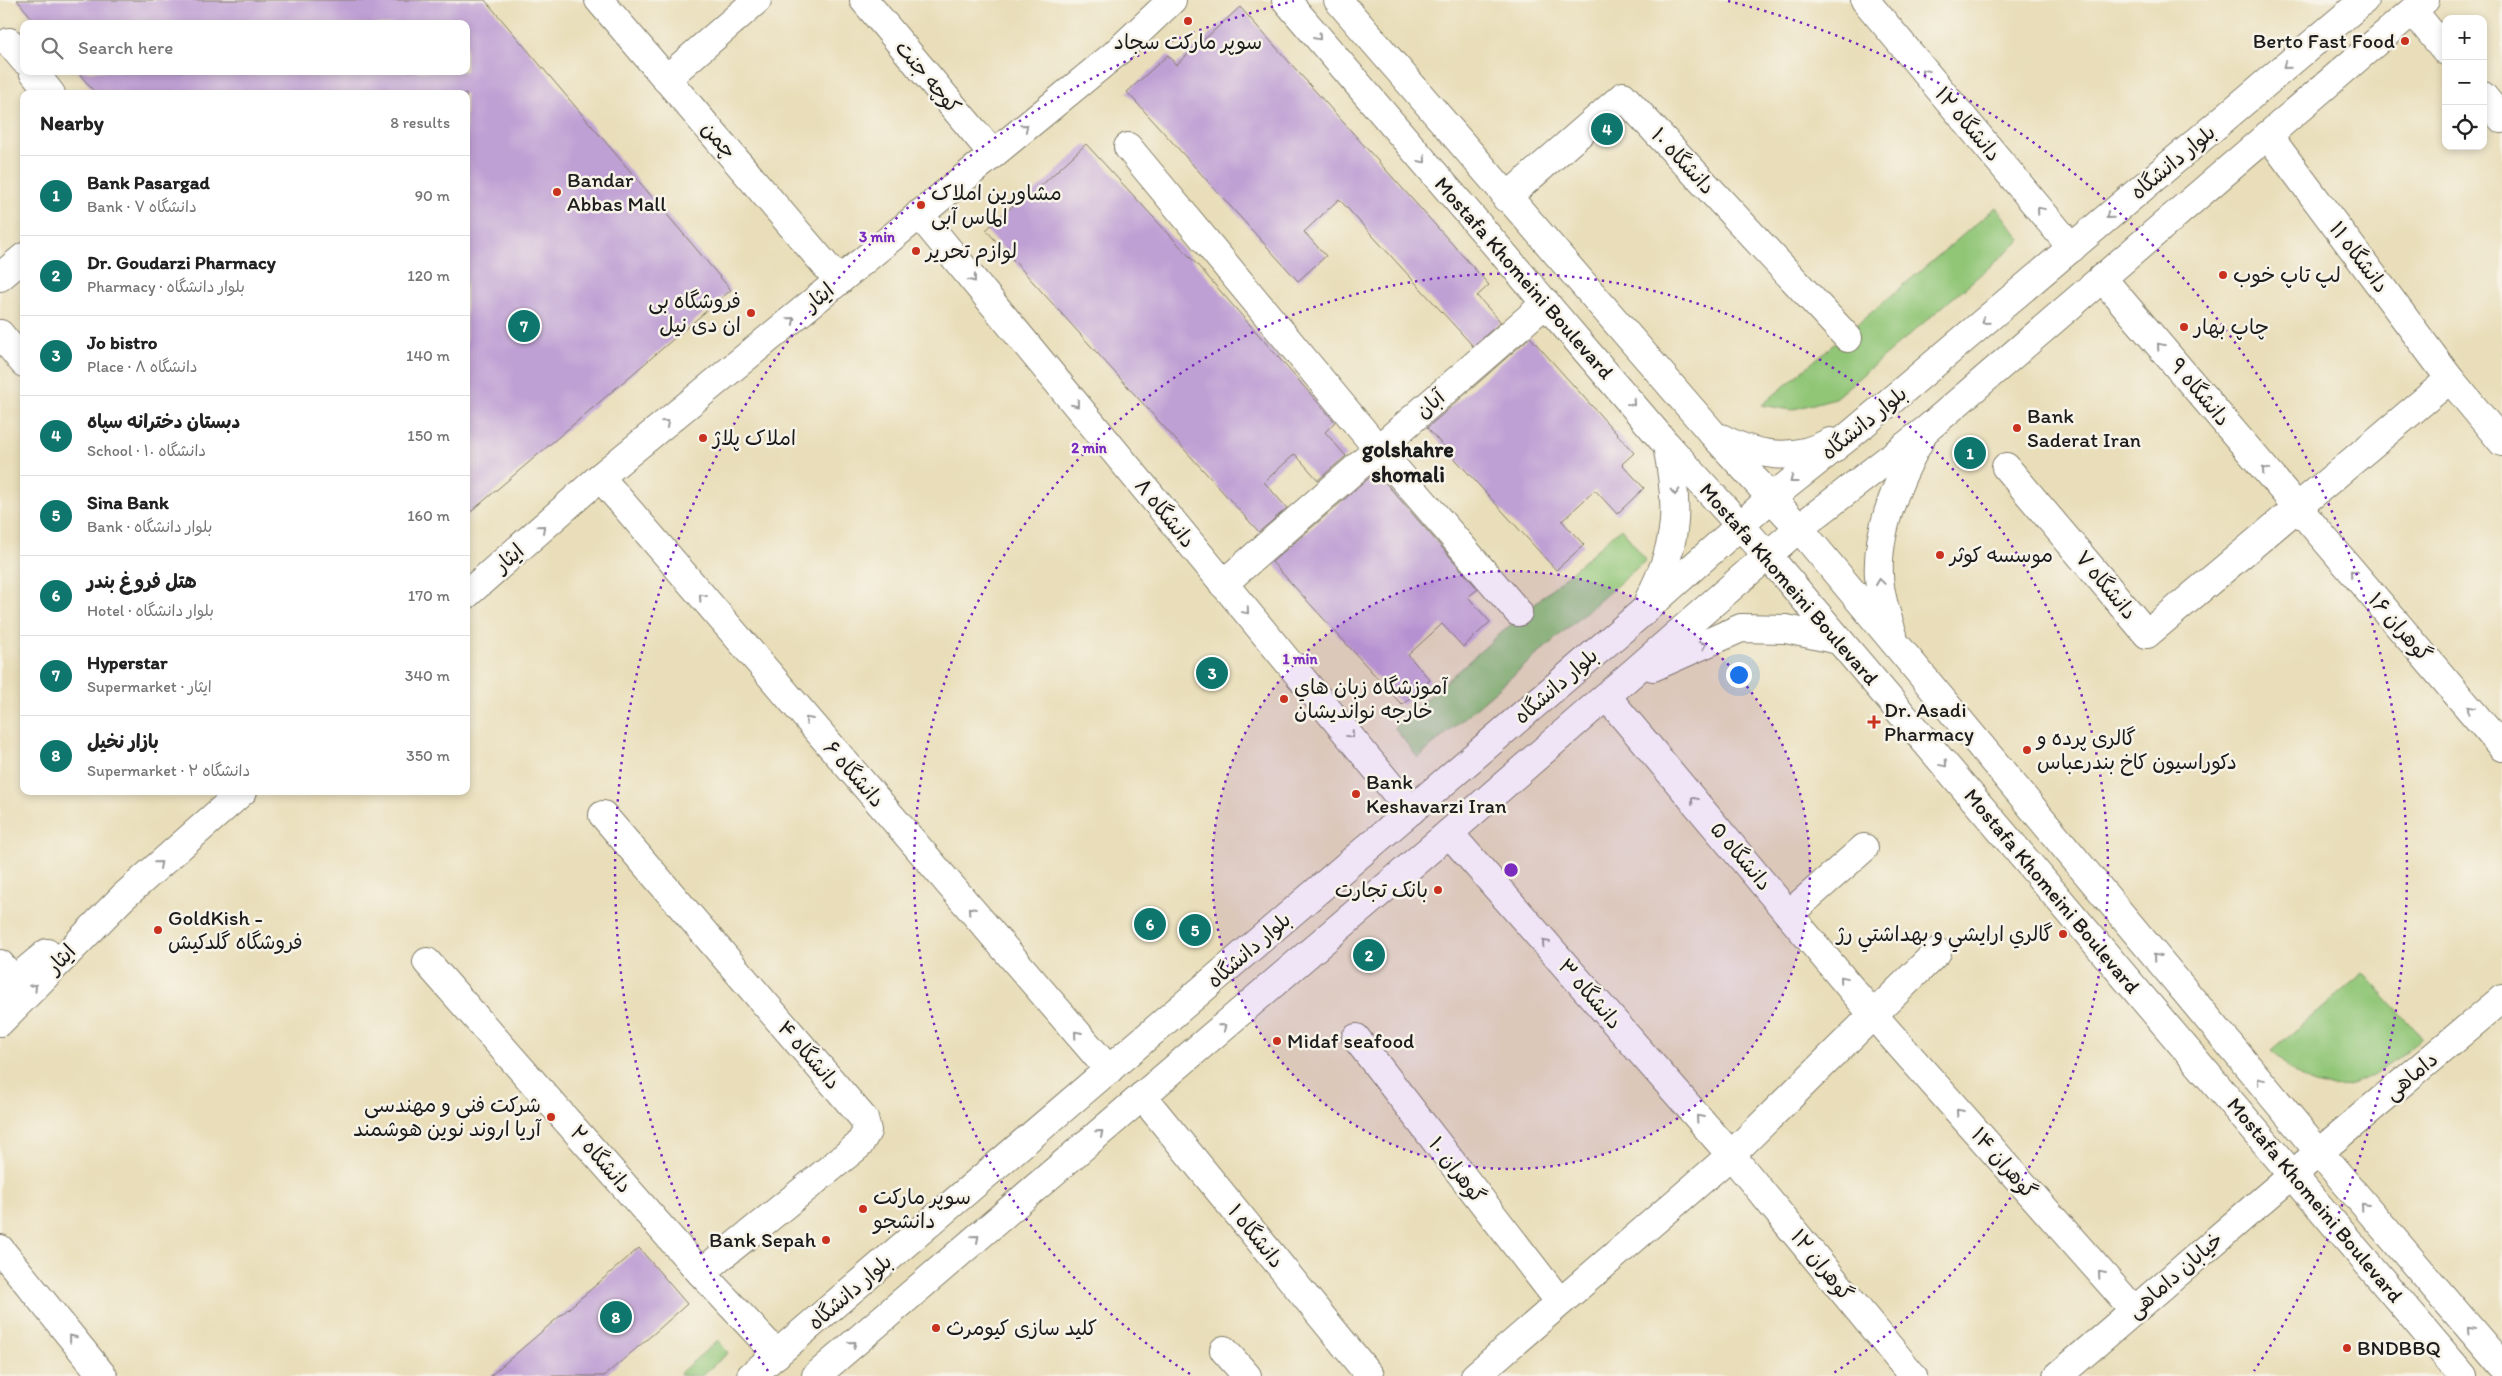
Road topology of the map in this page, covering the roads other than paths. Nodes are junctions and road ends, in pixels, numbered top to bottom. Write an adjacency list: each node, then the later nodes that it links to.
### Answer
1 (599, 0): 12 (street, چمن)
2 (757, 0): 12 (street)
3 (864, 0): 18 (street, کوچه جنت)
4 (1338, 0): 19 (street, Mostafa Khomeini Boulevard)
5 (1865, 0): 21 (street, دانشگاه ۱۲, one-way to 5)
6 (2364, 0): 21 (street, بلوار دانشگاه, one-way to 21)
7 (1284, 1): 26 (street, Mostafa Khomeini Boulevard, one-way to 26)
8 (1172, 2): 18 (street, ایثار, one-way to 8)
9 (2419, 5): 10 (street); 16 (street, بلوار دانشگاه)
10 (2442, 44)
11 (36, 75): 13 (street)
12 (666, 79): 25 (street, چمن)
13 (48, 90)
14 (2487, 101): 15 (street)
15 (2502, 119)
16 (2268, 135): 24 (street, بلوار دانشگاه); 30 (street, دانشگاه ۱۱)
17 (1128, 147): 36 (street)
18 (993, 154): 20 (street, ایثار)
19 (1506, 198): 28 (street, دانشگاه ۱۰); 33 (street, Mostafa Khomeini Boulevard)
20 (920, 214): 25 (street, ایثار); 44 (street, دانشگاه ۸, one-way to 44)
21 (2072, 248): 31 (street, بلوار دانشگاه, one-way to 31)
22 (20, 260): 23 (street)
23 (0, 277)
24 (2102, 278): 32 (street, بلوار دانشگاه); 40 (street, دانشگاه ۹, one-way to 24)
25 (839, 281): 38 (street, ایثار, one-way to 25)
26 (1546, 303): 35 (street, Mostafa Khomeini Boulevard, one-way to 35); 36 (street, آبان)
27 (0, 334): 29 (street)
28 (1848, 338)
29 (20, 357)
30 (2450, 379): 34 (street, دانشگاه ۱۱); 40 (street)
31 (1872, 417): 33 (street); 39 (street, بلوار دانشگاه, one-way to 39)
32 (1927, 429): 42 (street, بلوار دانشگاه); 49 (street, one-way to 32)
33 (1712, 433): 39 (street, Mostafa Khomeini Boulevard)
34 (2502, 442)
35 (1666, 444): 41 (street, Mostafa Khomeini Boulevard); 47 (street, one-way to 47)
36 (1378, 449): 44 (street, آبان); 46 (street)
37 (2006, 467): 40 (street, دانشگاه ۷)
38 (600, 477): 45 (street, ایثار, one-way to 38); 66 (street, دانشگاه ۶, one-way to 38)
39 (1770, 498): 41 (street, بلوار دانشگاه); 42 (street, Mostafa Khomeini Boulevard)
40 (2297, 507): 51 (street, گوهران ۱۶, one-way to 40)
41 (1740, 525): 43 (street, Mostafa Khomeini Boulevard); 47 (street, بلوار دانشگاه)
42 (1799, 528): 43 (street, بلوار دانشگاه); 49 (street, Mostafa Khomeini Boulevard)
43 (1768, 556): 48 (street, Mostafa Khomeini Boulevard); 50 (street, بلوار دانشگاه)
44 (1223, 584): 53 (street, دانشگاه ۸, one-way to 53)
45 (470, 589)
46 (1518, 612)
47 (1642, 612): 53 (street, بلوار دانشگاه)
48 (1839, 640): 50 (street, one-way to 48); 70 (street, Mostafa Khomeini Boulevard, one-way to 70)
49 (1897, 646): 68 (street, Mostafa Khomeini Boulevard, one-way to 49)
50 (1617, 688): 55 (street, بلوار دانشگاه); 58 (street, دانشگاه ۵, one-way to 50)
51 (2502, 746)
52 (238, 795): 57 (street, ایثار, one-way to 52)
53 (1411, 811): 66 (street, بلوار دانشگاه)
54 (603, 815): 72 (street, دانشگاه ۴)
55 (1449, 833): 67 (street, بلوار دانشگاه, one-way to 55); 69 (street, دانشگاه ۳, one-way to 55)
56 (1864, 848): 58 (street)
57 (123, 897): 61 (street, ایثار); 64 (street, ایثار, one-way to 57)
58 (1789, 914): 63 (street, دانشگاه ۵, one-way to 58)
59 (1937, 952): 63 (street)
60 (427, 962): 72 (street, دانشگاه ۲)
61 (5, 978)
62 (2502, 999): 68 (street, داماهی)
63 (1874, 1016): 69 (street); 74 (street, گوهران ۱۴, one-way to 63)
64 (0, 1022)
65 (1356, 1038): 73 (street, گوهران ۱۰)
66 (1109, 1070): 76 (street, بلوار دانشگاه)
67 (1142, 1096): 80 (street, بلوار دانشگاه, one-way to 67); 82 (street, دانشگاه ۱)
68 (2320, 1153): 70 (street, داماهی); 77 (street, Mostafa Khomeini Boulevard, one-way to 68)
69 (1731, 1155): 73 (street); 84 (street, گوهران ۱۲)
70 (2293, 1174): 74 (street, خیابان داماهی); 86 (street, Mostafa Khomeini Boulevard)
71 (0, 1249): 78 (street, one-way to 71)
72 (701, 1273): 76 (street, دانشگاه ۲)
73 (1559, 1302): 83 (street)
74 (2134, 1310): 85 (street, خیابان داماهی)
75 (1224, 1350): 81 (street)
76 (777, 1354): 79 (street, بلوار دانشگاه)
77 (2502, 1366)
78 (103, 1376)
79 (751, 1376)
80 (816, 1376)
81 (1247, 1376)
82 (1370, 1376)
83 (1475, 1376)
84 (1912, 1376)
85 (2058, 1376)
86 (2464, 1376)

